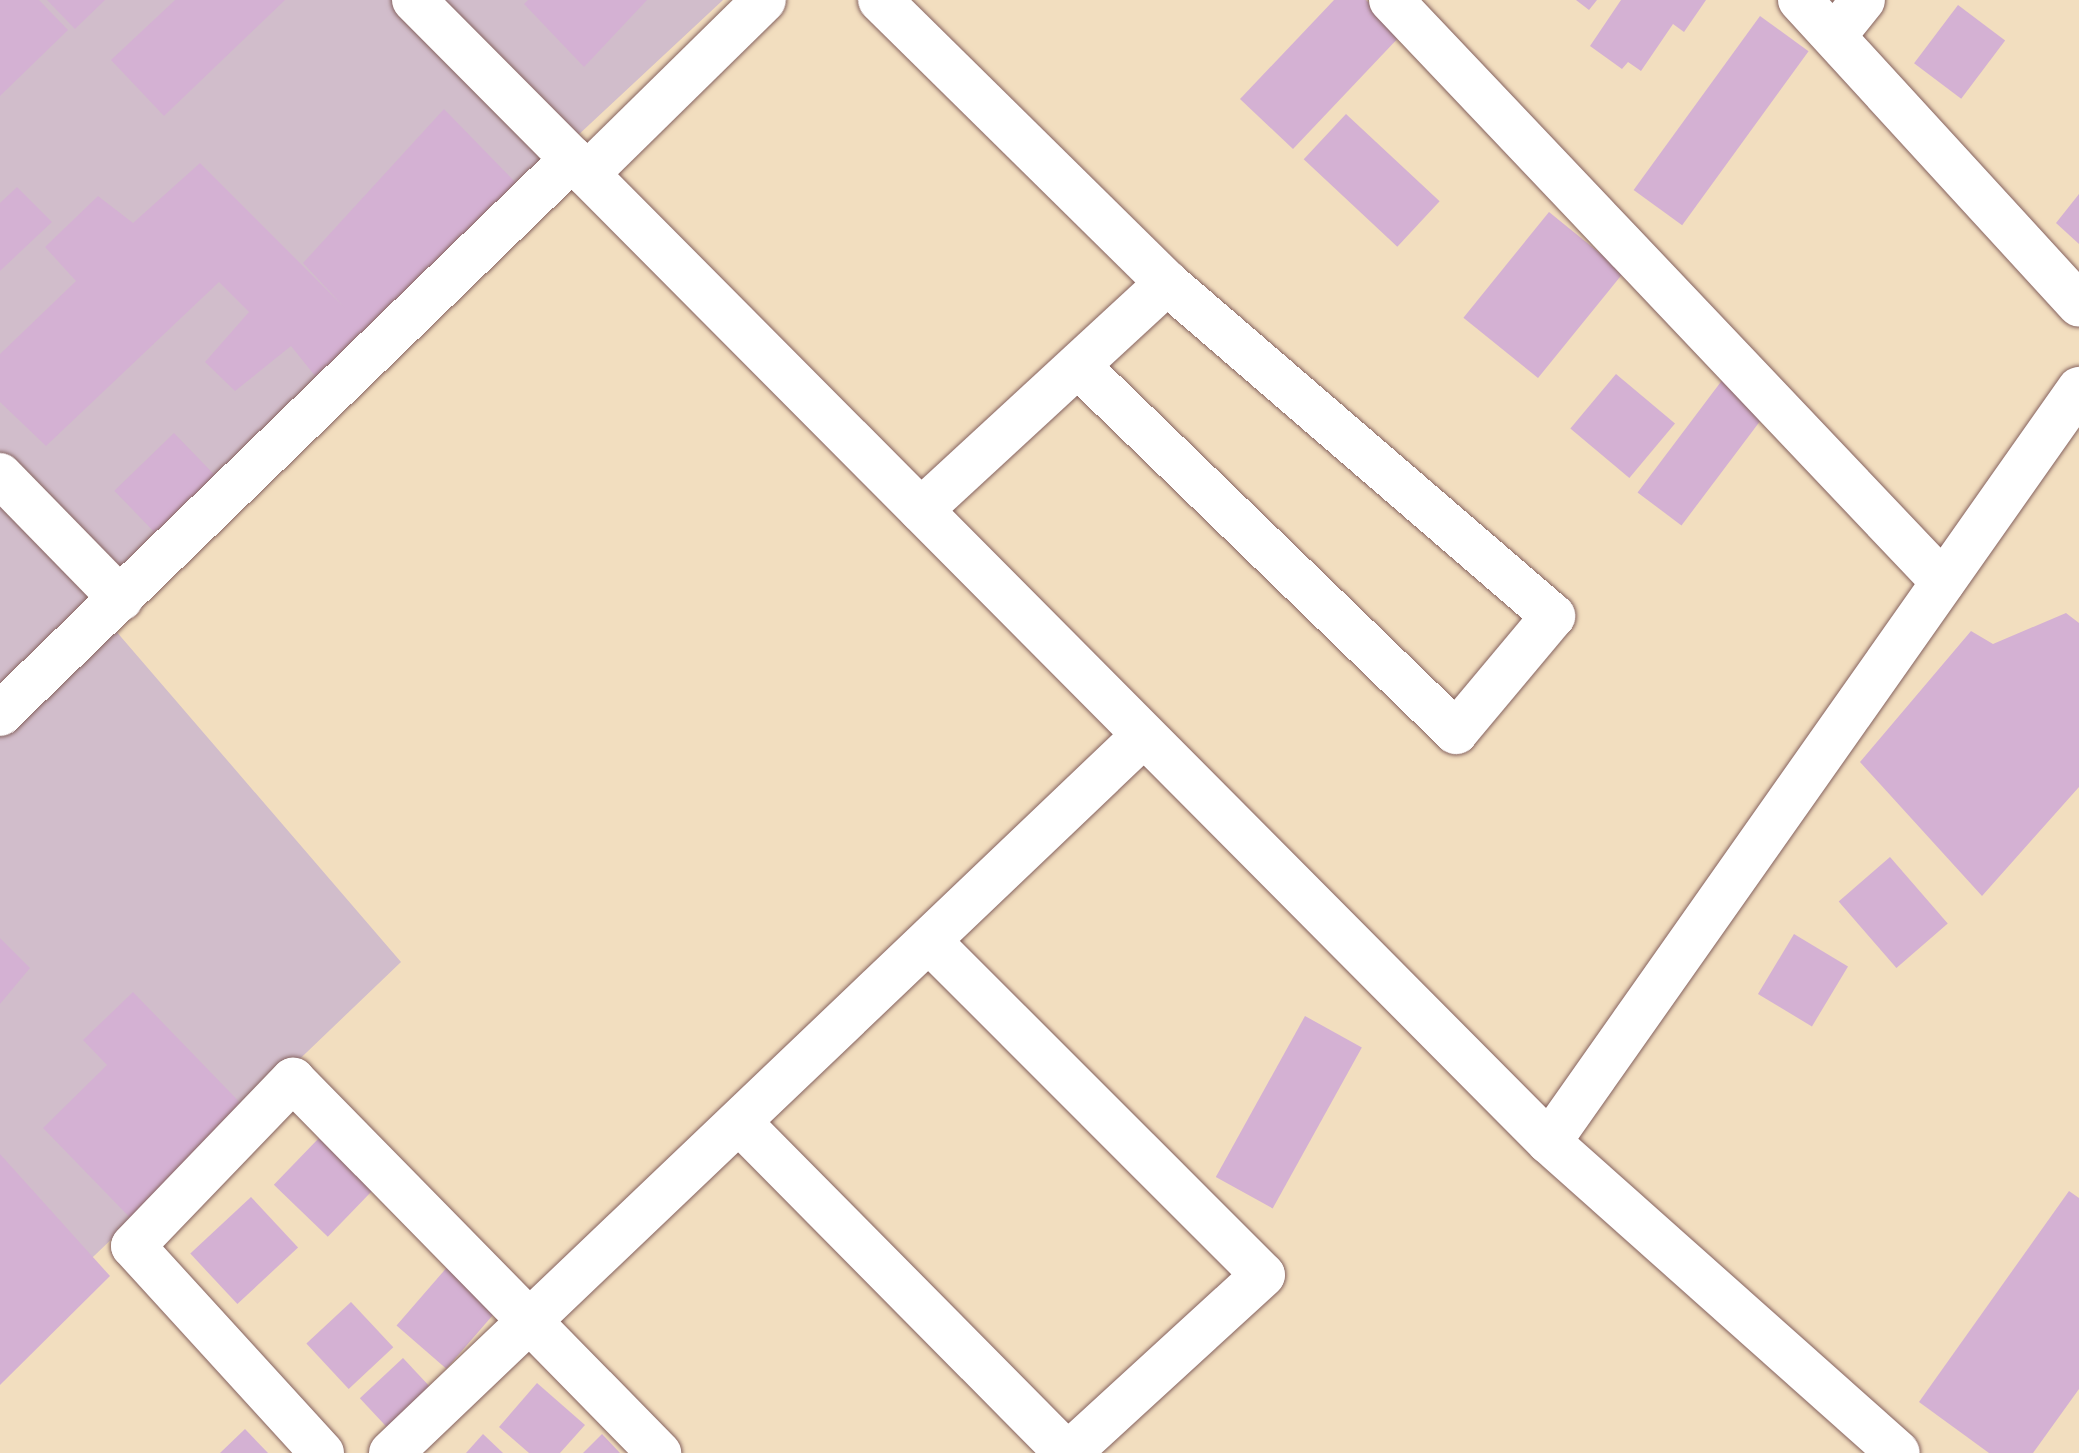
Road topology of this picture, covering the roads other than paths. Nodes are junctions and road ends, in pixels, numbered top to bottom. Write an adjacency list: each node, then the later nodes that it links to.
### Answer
1 (414, 0): 8 (street)
2 (764, 0): 8 (street)
3 (880, 0): 9 (street)
4 (1391, 0): 15 (street)
5 (1800, 0): 7 (street)
6 (1863, 0): 7 (street)
7 (1834, 36): 10 (street)
8 (580, 166): 14 (street); 16 (street)
9 (1167, 283): 11 (street); 11 (street)
10 (2079, 305)
11 (1078, 366): 14 (street)
12 (2079, 389): 15 (street)
13 (0, 475): 16 (street)
14 (921, 510): 18 (street)
15 (1943, 582): 21 (street)
16 (121, 599): 17 (street)
17 (0, 714)
18 (1144, 735): 19 (street); 21 (street)
19 (929, 941): 20 (street); 26 (street)
20 (739, 1122): 22 (street); 26 (street)
21 (1549, 1142): 27 (street)
22 (531, 1320): 23 (street); 24 (street); 25 (street)
23 (322, 1453)
24 (391, 1453)
25 (659, 1453)
26 (1067, 1453)
27 (1898, 1453)

